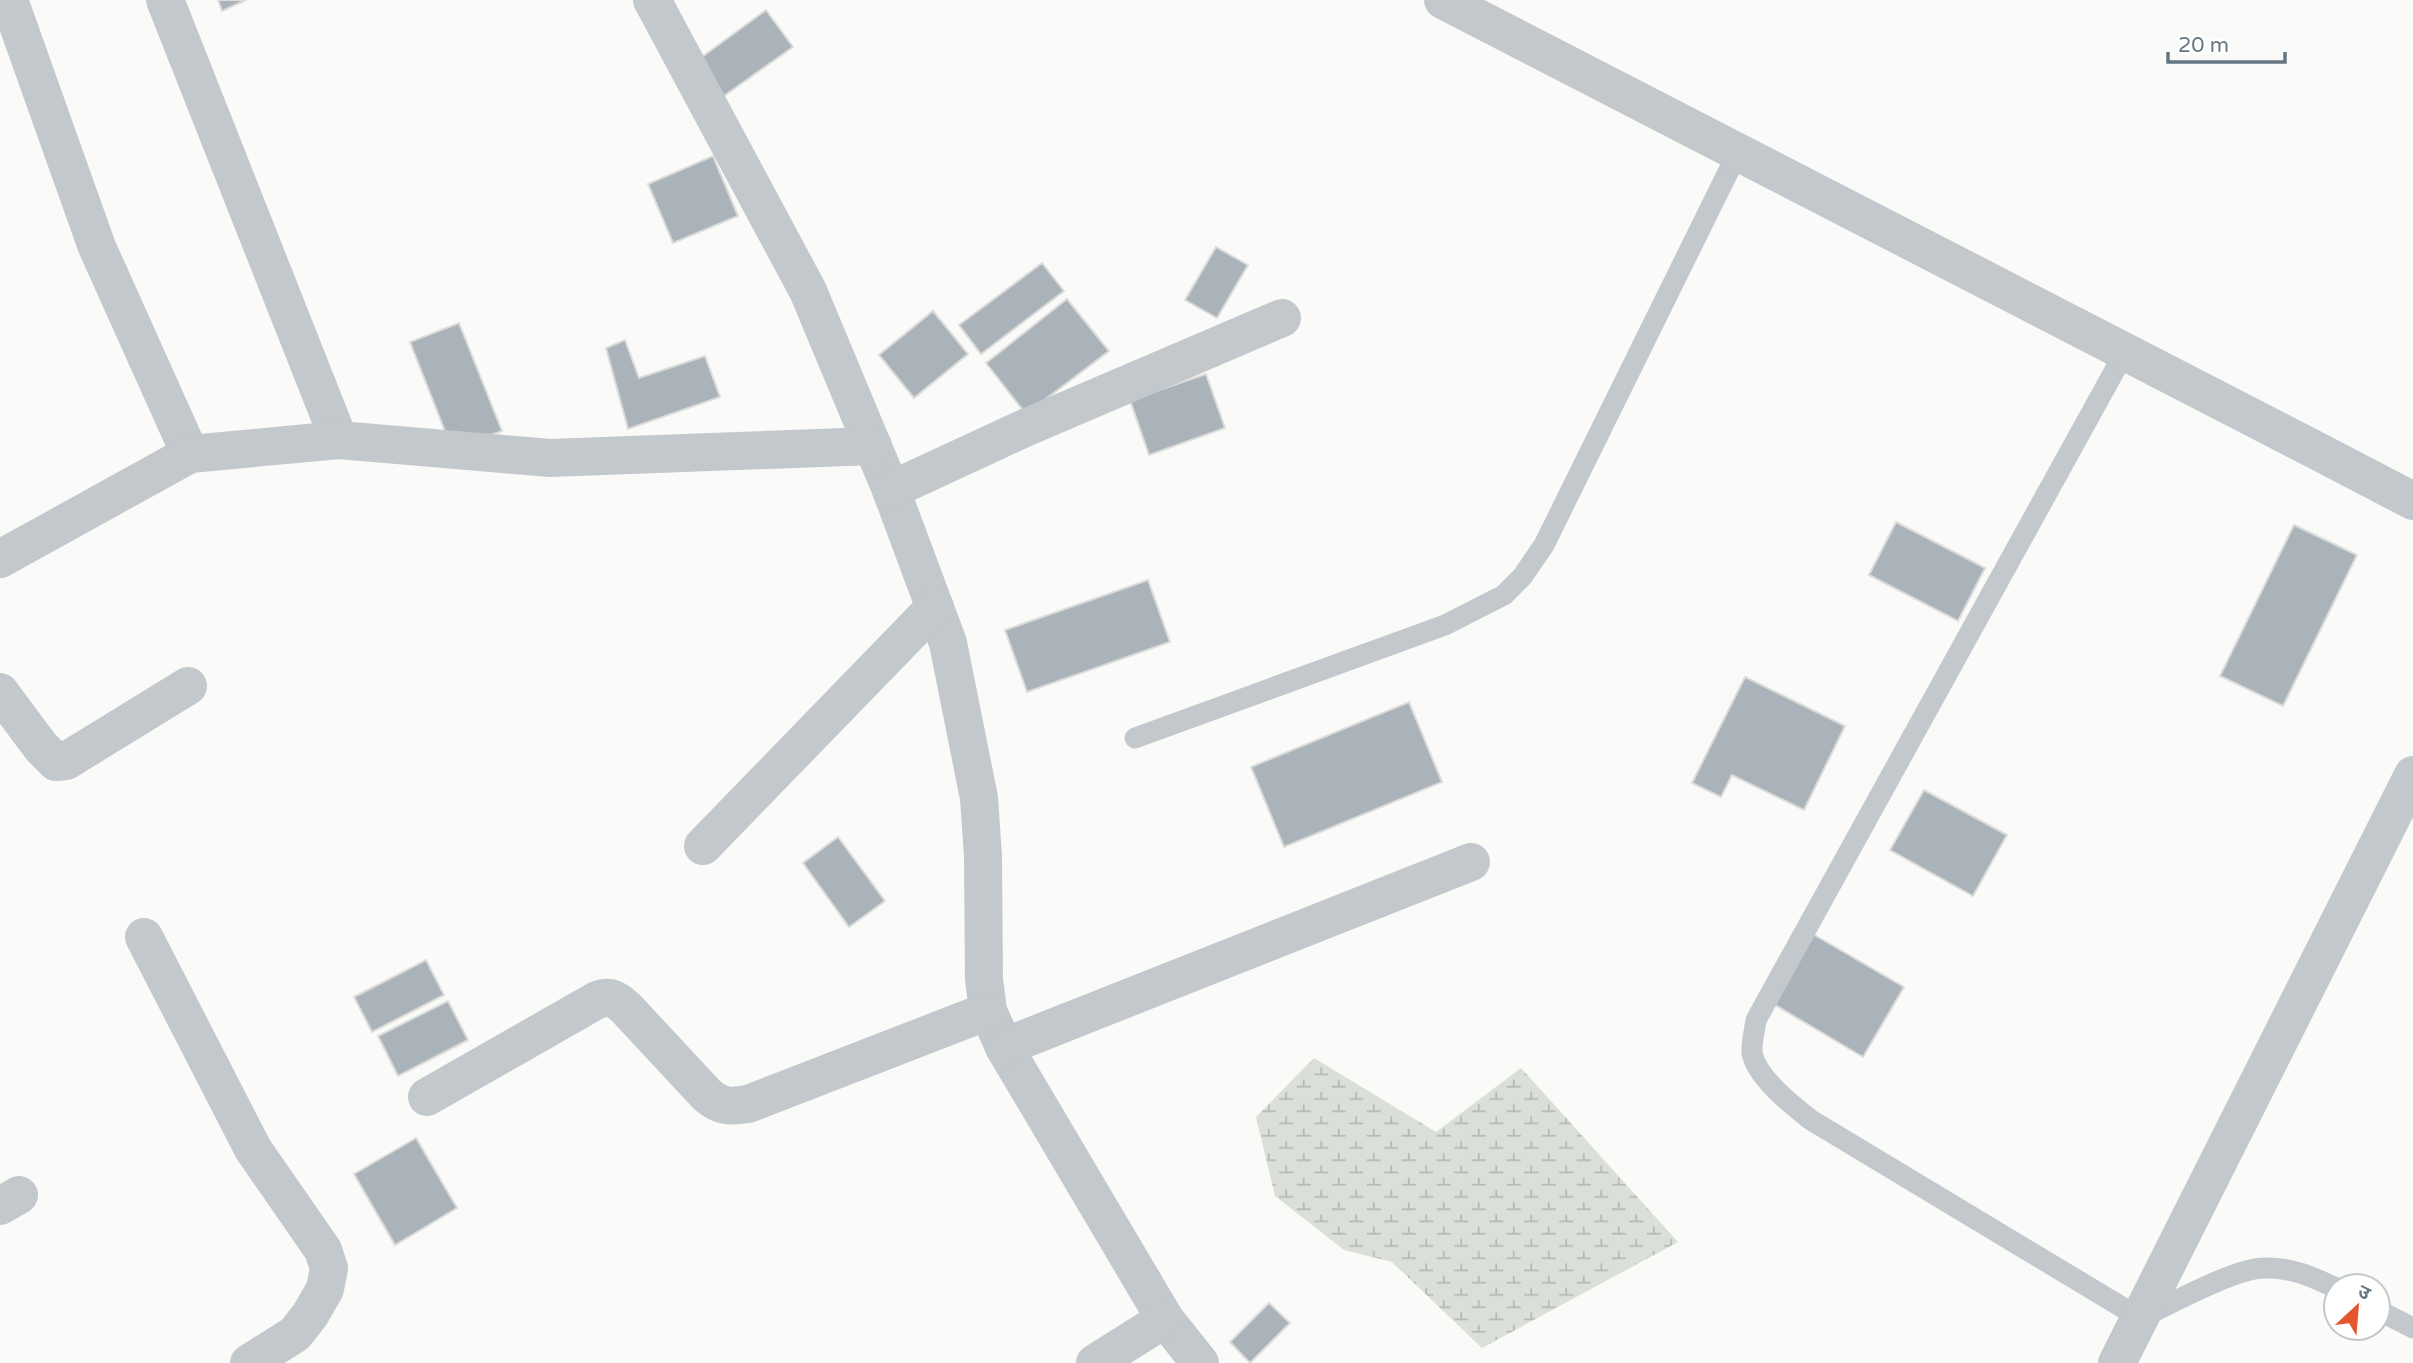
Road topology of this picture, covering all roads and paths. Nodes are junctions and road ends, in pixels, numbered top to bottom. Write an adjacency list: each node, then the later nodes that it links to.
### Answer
1 (9, 0): 10 (street)
2 (164, 0): 8 (street)
3 (652, 0): 9 (street)
4 (1443, 0): 5 (street)
5 (1737, 154): 7 (street); 17 (lane)
6 (1282, 318): 11 (street)
7 (2126, 350): 12 (street); 27 (lane)
8 (339, 440): 9 (street); 10 (street)
9 (873, 446): 11 (street)
10 (190, 454): 13 (street)
11 (891, 489): 14 (street)
12 (2413, 501)
13 (0, 559)
14 (935, 607): 19 (street); 22 (street)
15 (188, 686): 16 (street)
16 (0, 692)
17 (1135, 738)
18 (2413, 775): 27 (street)
19 (703, 846)
20 (1471, 862): 23 (street)
21 (144, 937): 30 (street)
22 (988, 1011): 23 (street); 24 (street)
23 (1004, 1048): 28 (street)
24 (427, 1097)
25 (2322, 1282): 27 (lane)
26 (2392, 1317): 29 (lane)
27 (2140, 1318): 33 (street)
28 (1166, 1319): 31 (street); 32 (street)
29 (2413, 1328)
30 (249, 1363)
31 (1095, 1363)
32 (1200, 1363)
33 (2117, 1363)

